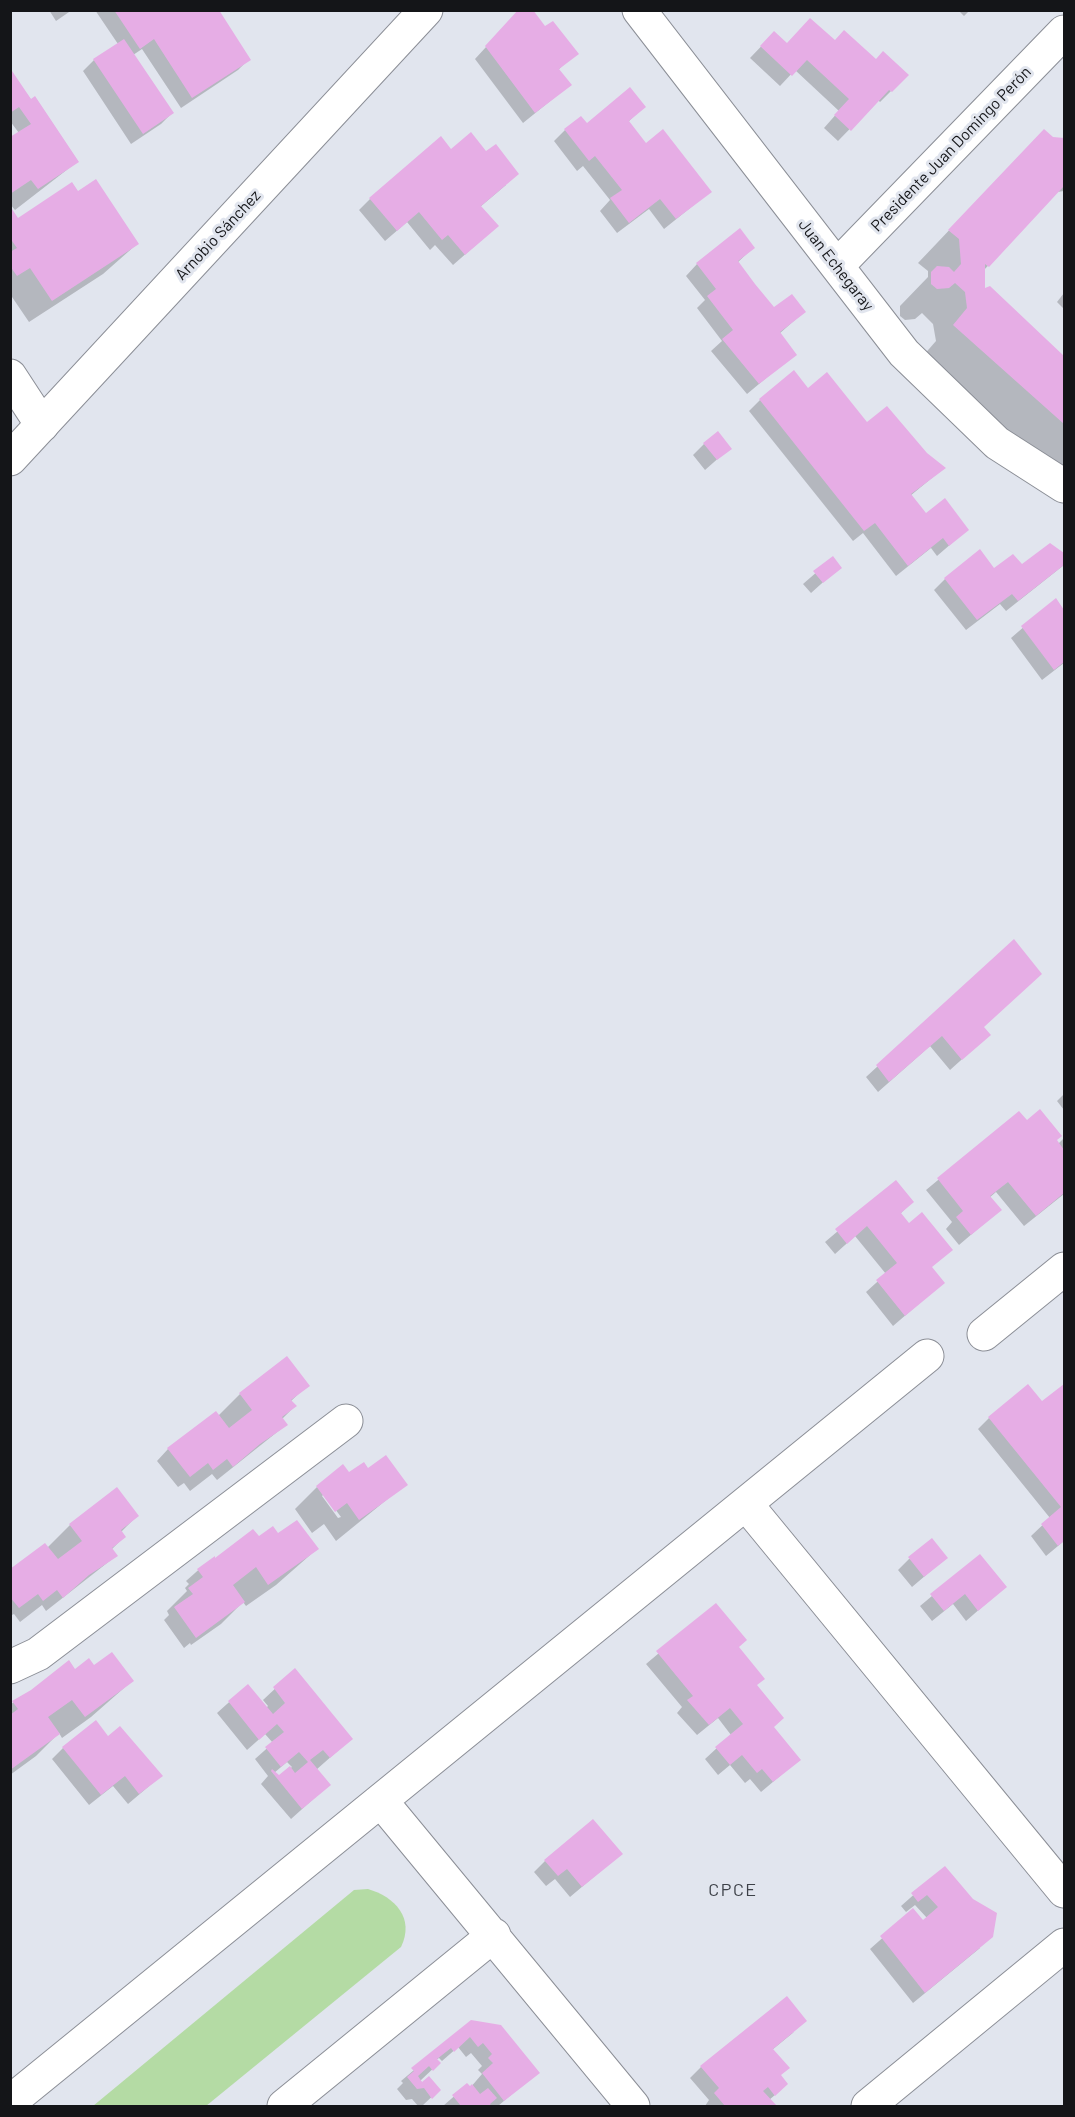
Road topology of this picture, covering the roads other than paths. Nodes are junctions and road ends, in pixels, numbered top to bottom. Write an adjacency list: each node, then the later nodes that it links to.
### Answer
1 (639, 10): 4 (street, Juan Echegaray)
2 (425, 11): 6 (street, Arnobio Sánchez)
3 (1065, 32): 4 (street, Presidente Juan Domingo Perón)
4 (837, 266): 8 (street, Juan Echegaray)
5 (10, 376): 6 (street)
6 (42, 425): 7 (street, Arnobio Sánchez)
7 (10, 459)
8 (1065, 486)
9 (1065, 1269): 10 (street)
10 (984, 1334)
11 (927, 1356): 13 (street)
12 (346, 1421): 14 (street)
13 (746, 1504): 15 (street); 16 (street)
14 (10, 1667)
15 (381, 1801): 17 (street); 19 (street)
16 (1065, 1891)
17 (494, 1935): 20 (street); 21 (street)
18 (1065, 1945): 22 (street)
19 (10, 2102)
20 (285, 2106)
21 (633, 2106)
22 (868, 2106)

